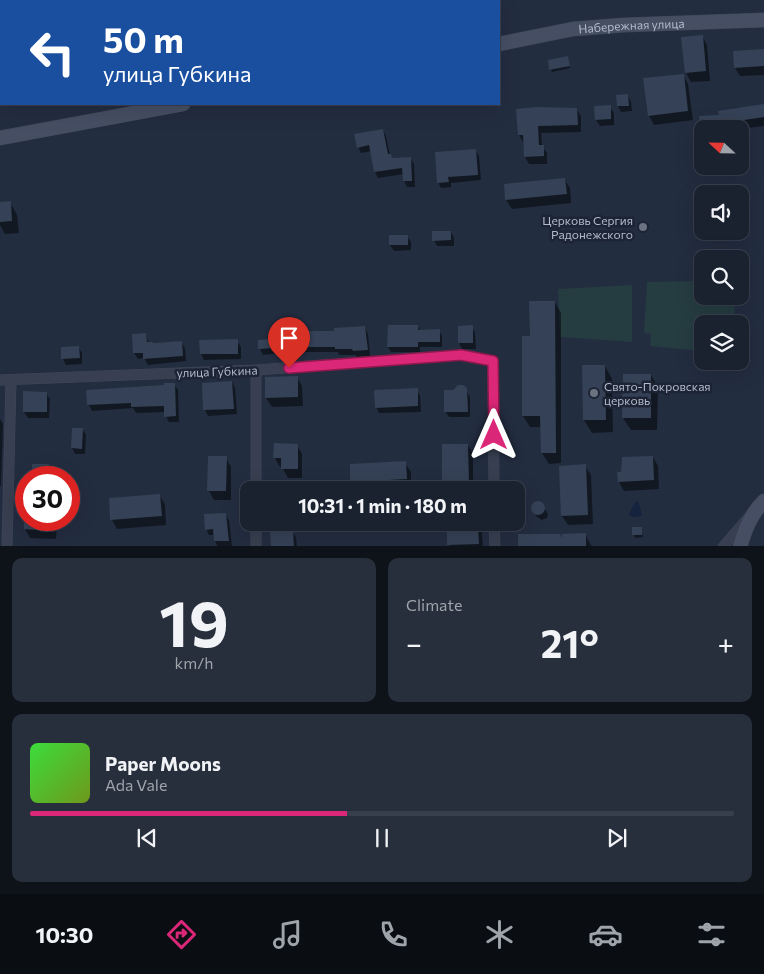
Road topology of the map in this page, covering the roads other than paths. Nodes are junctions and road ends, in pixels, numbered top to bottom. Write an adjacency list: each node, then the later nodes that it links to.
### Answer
1 (764, 20): 2 (street, Набережная улица)
2 (500, 44)
3 (178, 105): 4 (street)
4 (0, 138)
5 (256, 370): 6 (street, улица Губкина); 7 (street); 8 (street, улица Губкина)
6 (5, 380): 12 (street)
7 (256, 481)
8 (494, 481)
9 (760, 504): 15 (street); 16 (street)
10 (256, 531): 13 (street)
11 (494, 531): 14 (street)
12 (7, 546)
13 (256, 546)
14 (495, 546)
15 (723, 546)
16 (740, 546)

